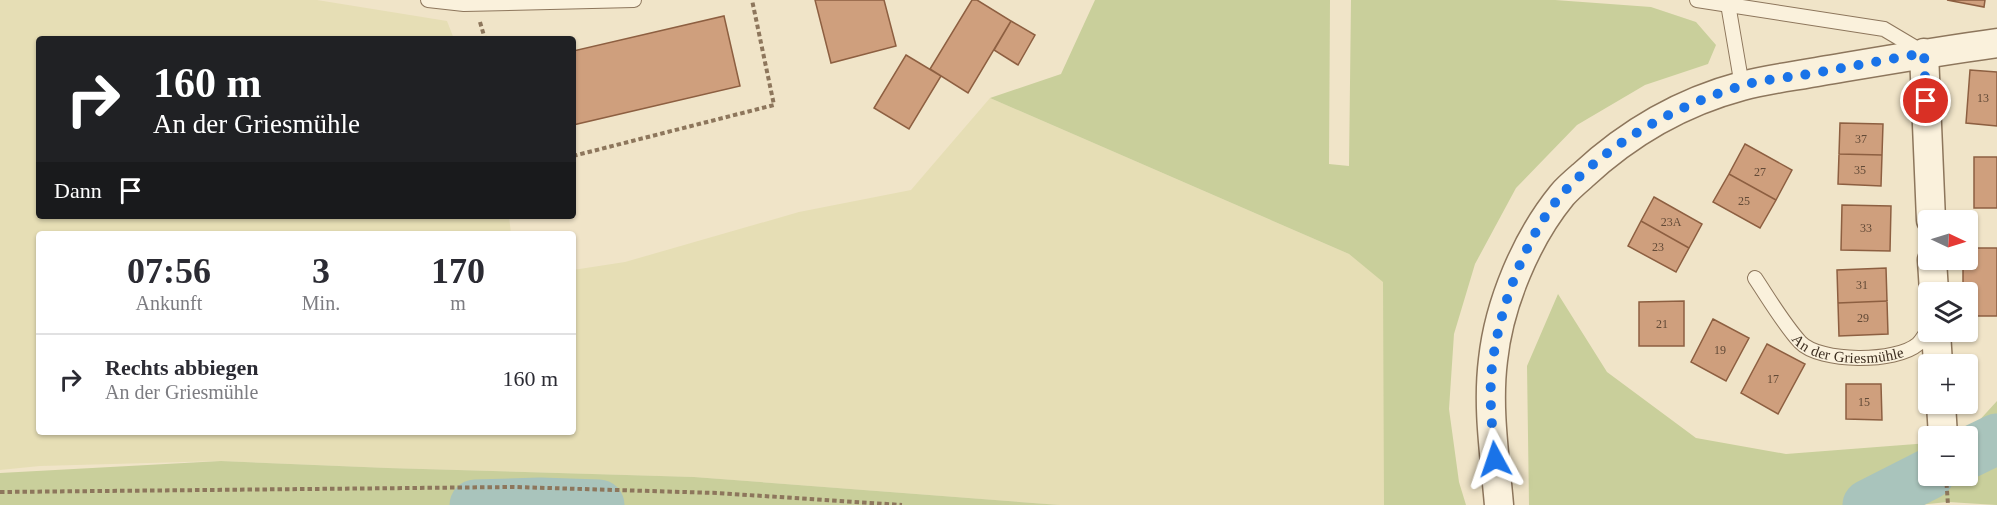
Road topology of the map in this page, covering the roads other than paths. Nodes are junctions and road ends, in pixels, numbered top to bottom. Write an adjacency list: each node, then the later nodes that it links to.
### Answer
1 (428, 0): 2 (lane)
2 (634, 0)
3 (1697, 0): 4 (lane)
4 (1728, 4): 6 (lane); 7 (lane)
5 (1997, 43): 6 (street)
6 (1924, 53): 7 (street); 8 (street)
7 (1742, 86): 11 (street)
8 (1931, 210)
9 (1755, 278): 10 (lane, An der Griesmühle)
10 (1919, 342)
11 (1499, 505)

